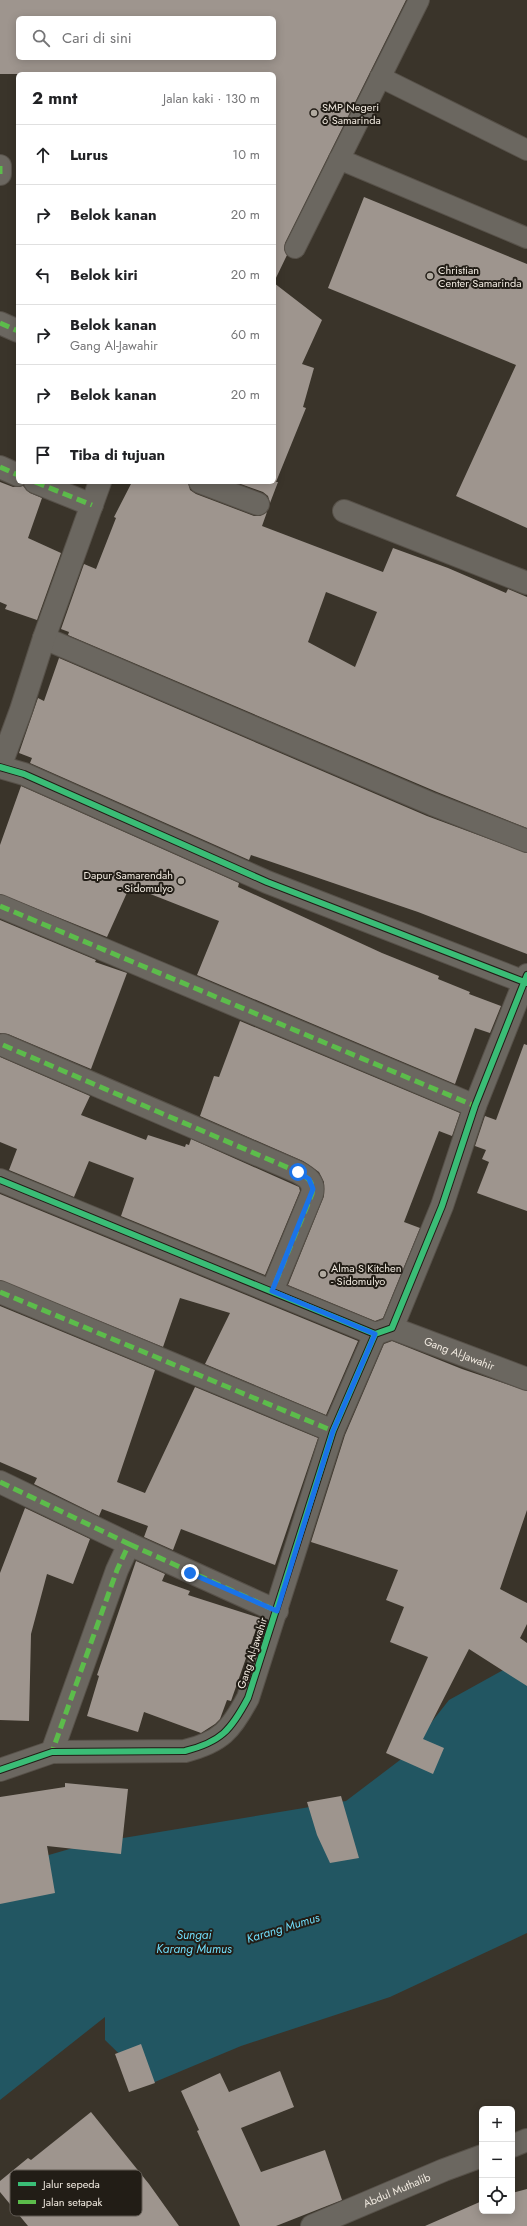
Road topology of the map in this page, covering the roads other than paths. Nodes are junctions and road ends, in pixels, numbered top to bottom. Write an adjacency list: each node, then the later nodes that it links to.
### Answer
1 (419, 0): 2 (lane)
2 (380, 77): 3 (lane); 4 (lane)
3 (527, 150)
4 (339, 159): 7 (lane); 8 (lane)
5 (0, 166): 6 (street)
6 (0, 174)
7 (527, 238)
8 (295, 248)
9 (0, 322): 10 (street)
10 (16, 330)
11 (0, 467): 12 (street)
12 (16, 474)
13 (40, 484): 17 (street)
14 (99, 484): 17 (street)
15 (205, 484): 16 (street)
16 (258, 504)
17 (92, 505): 20 (street)
18 (344, 511): 19 (street)
19 (527, 583)
20 (44, 638): 21 (street); 23 (street)
21 (527, 841)
22 (0, 906): 25 (street)
23 (526, 980): 25 (street)
24 (3, 1045): 27 (street)
25 (475, 1106): 29 (street)
26 (0, 1180): 27 (street)
27 (272, 1291): 29 (street)
28 (0, 1292): 31 (street)
29 (383, 1331): 30 (street, Gang Al-Jawahir); 31 (street, Gang Al-Jawahir)
30 (527, 1379)
31 (333, 1431): 34 (street, Gang Al-Jawahir)
32 (0, 1482): 33 (street)
33 (129, 1544): 34 (street); 35 (street)
34 (277, 1611): 35 (street, Gang Al-Jawahir)
35 (52, 1752): 36 (street, Gang Al-Jawahir)
36 (0, 1770)
37 (527, 2140): 38 (street)
38 (515, 2145)
39 (479, 2157): 40 (street, Abdul Muthalib)
40 (312, 2226)

